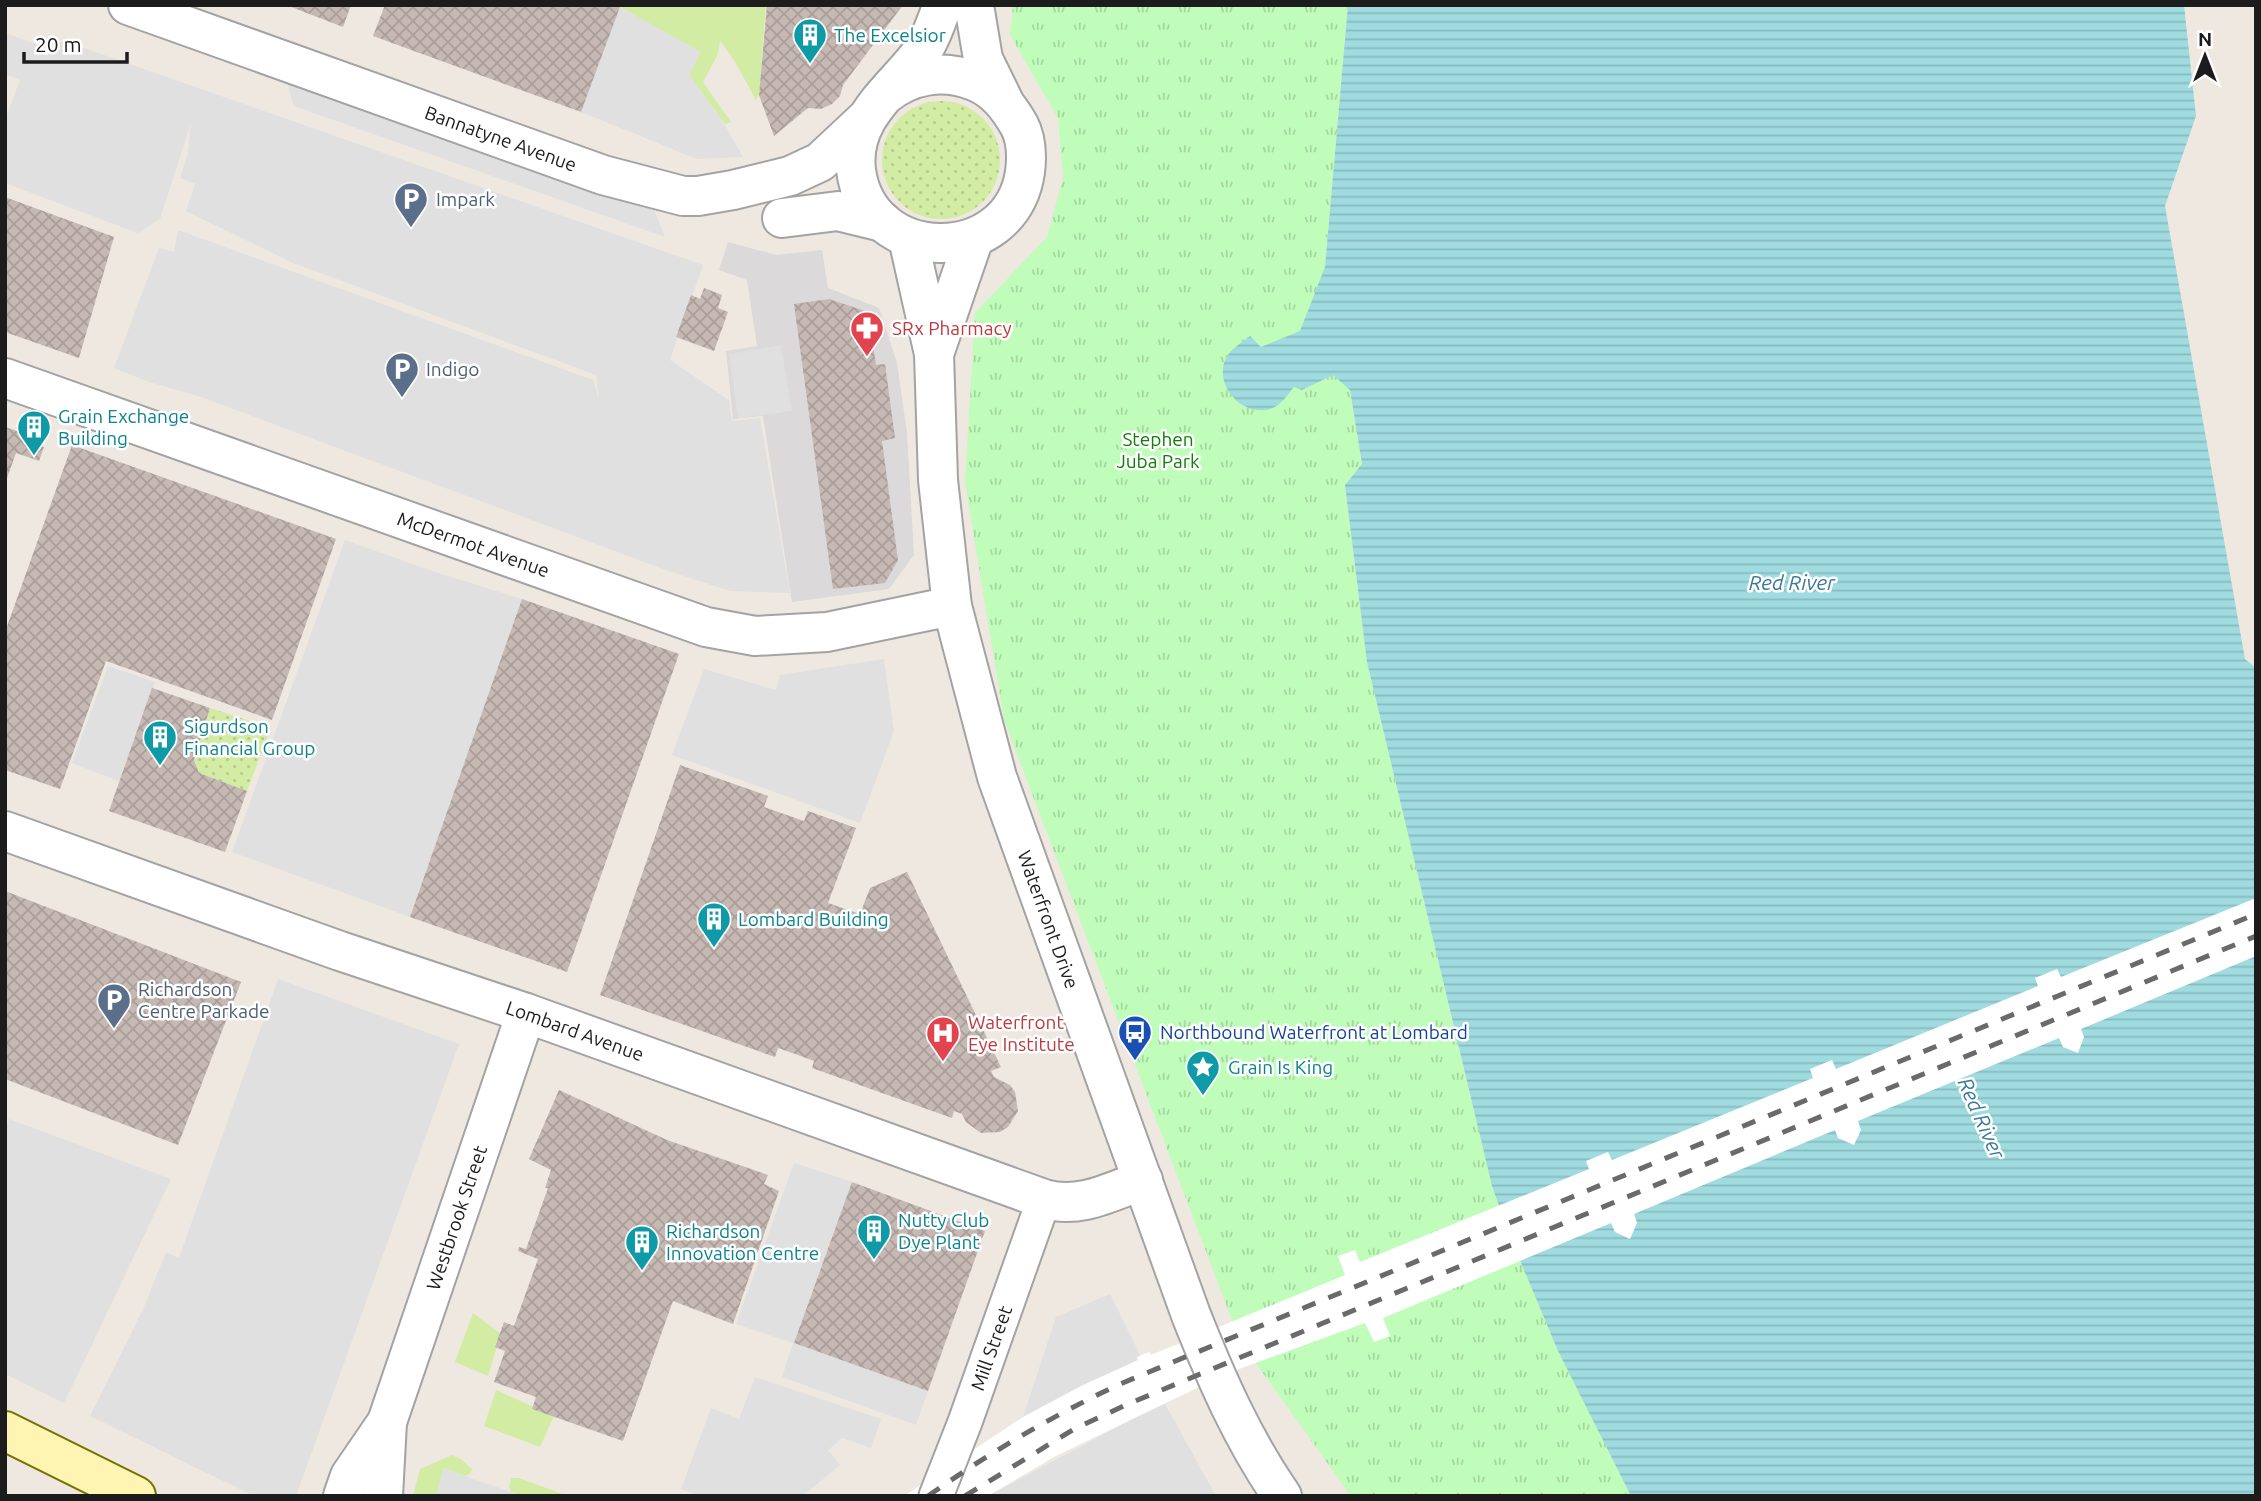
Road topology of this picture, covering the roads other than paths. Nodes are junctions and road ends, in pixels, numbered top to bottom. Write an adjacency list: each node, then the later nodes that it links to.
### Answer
1 (128, 5): 5 (street, Bannatyne Avenue)
2 (943, 5): 5 (street, Waterfront Drive)
3 (974, 5): 4 (street)
4 (1004, 102): 5 (street); 8 (street)
5 (875, 107): 7 (street, Waterfront Drive)
6 (782, 218): 7 (street)
7 (896, 230): 8 (street); 9 (street, Waterfront Drive)
8 (974, 238): 9 (street, Waterfront Drive)
9 (934, 354): 11 (street, Waterfront Drive)
10 (5, 378): 11 (street, McDermot Avenue)
11 (953, 606): 14 (street, Waterfront Drive)
12 (5, 831): 13 (street, Lombard Avenue)
13 (526, 1013): 15 (street, Lombard Avenue); 16 (street, Westbrook Street)
14 (1143, 1180): 15 (street, Lombard Avenue); 22 (street, Waterfront Drive)
15 (1044, 1199): 21 (street, Mill Street)
16 (387, 1422): 19 (street, Westbrook Street); 20 (street, Westbrook Street)
17 (5, 1431): 18 (main road)
18 (136, 1496)
19 (343, 1496)
20 (383, 1496)
21 (936, 1496)
22 (1282, 1496)

